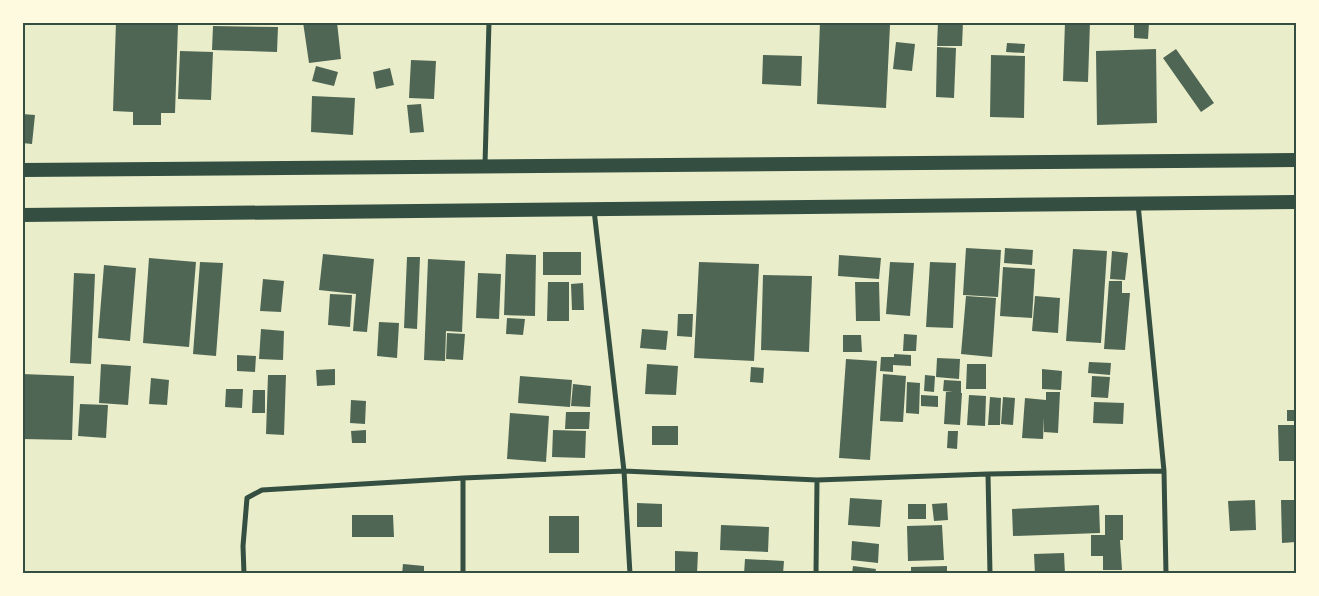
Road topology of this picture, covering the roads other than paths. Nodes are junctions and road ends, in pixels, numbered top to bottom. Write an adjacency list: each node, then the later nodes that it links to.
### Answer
1 (489, 22): 3 (street)
2 (1296, 160): 3 (highway)
3 (485, 167): 4 (highway)
4 (22, 170)
5 (1296, 202): 6 (highway)
6 (1138, 204): 7 (highway); 10 (street)
7 (594, 210): 8 (highway); 9 (street)
8 (22, 215)
9 (624, 471): 12 (street); 13 (street); 16 (street)
10 (1164, 471): 11 (street); 19 (street)
11 (988, 474): 13 (street); 18 (street)
12 (462, 478): 14 (street); 15 (street)
13 (817, 480): 17 (street)
14 (244, 574)
15 (463, 574)
16 (630, 574)
17 (816, 574)
18 (990, 574)
19 (1166, 574)

